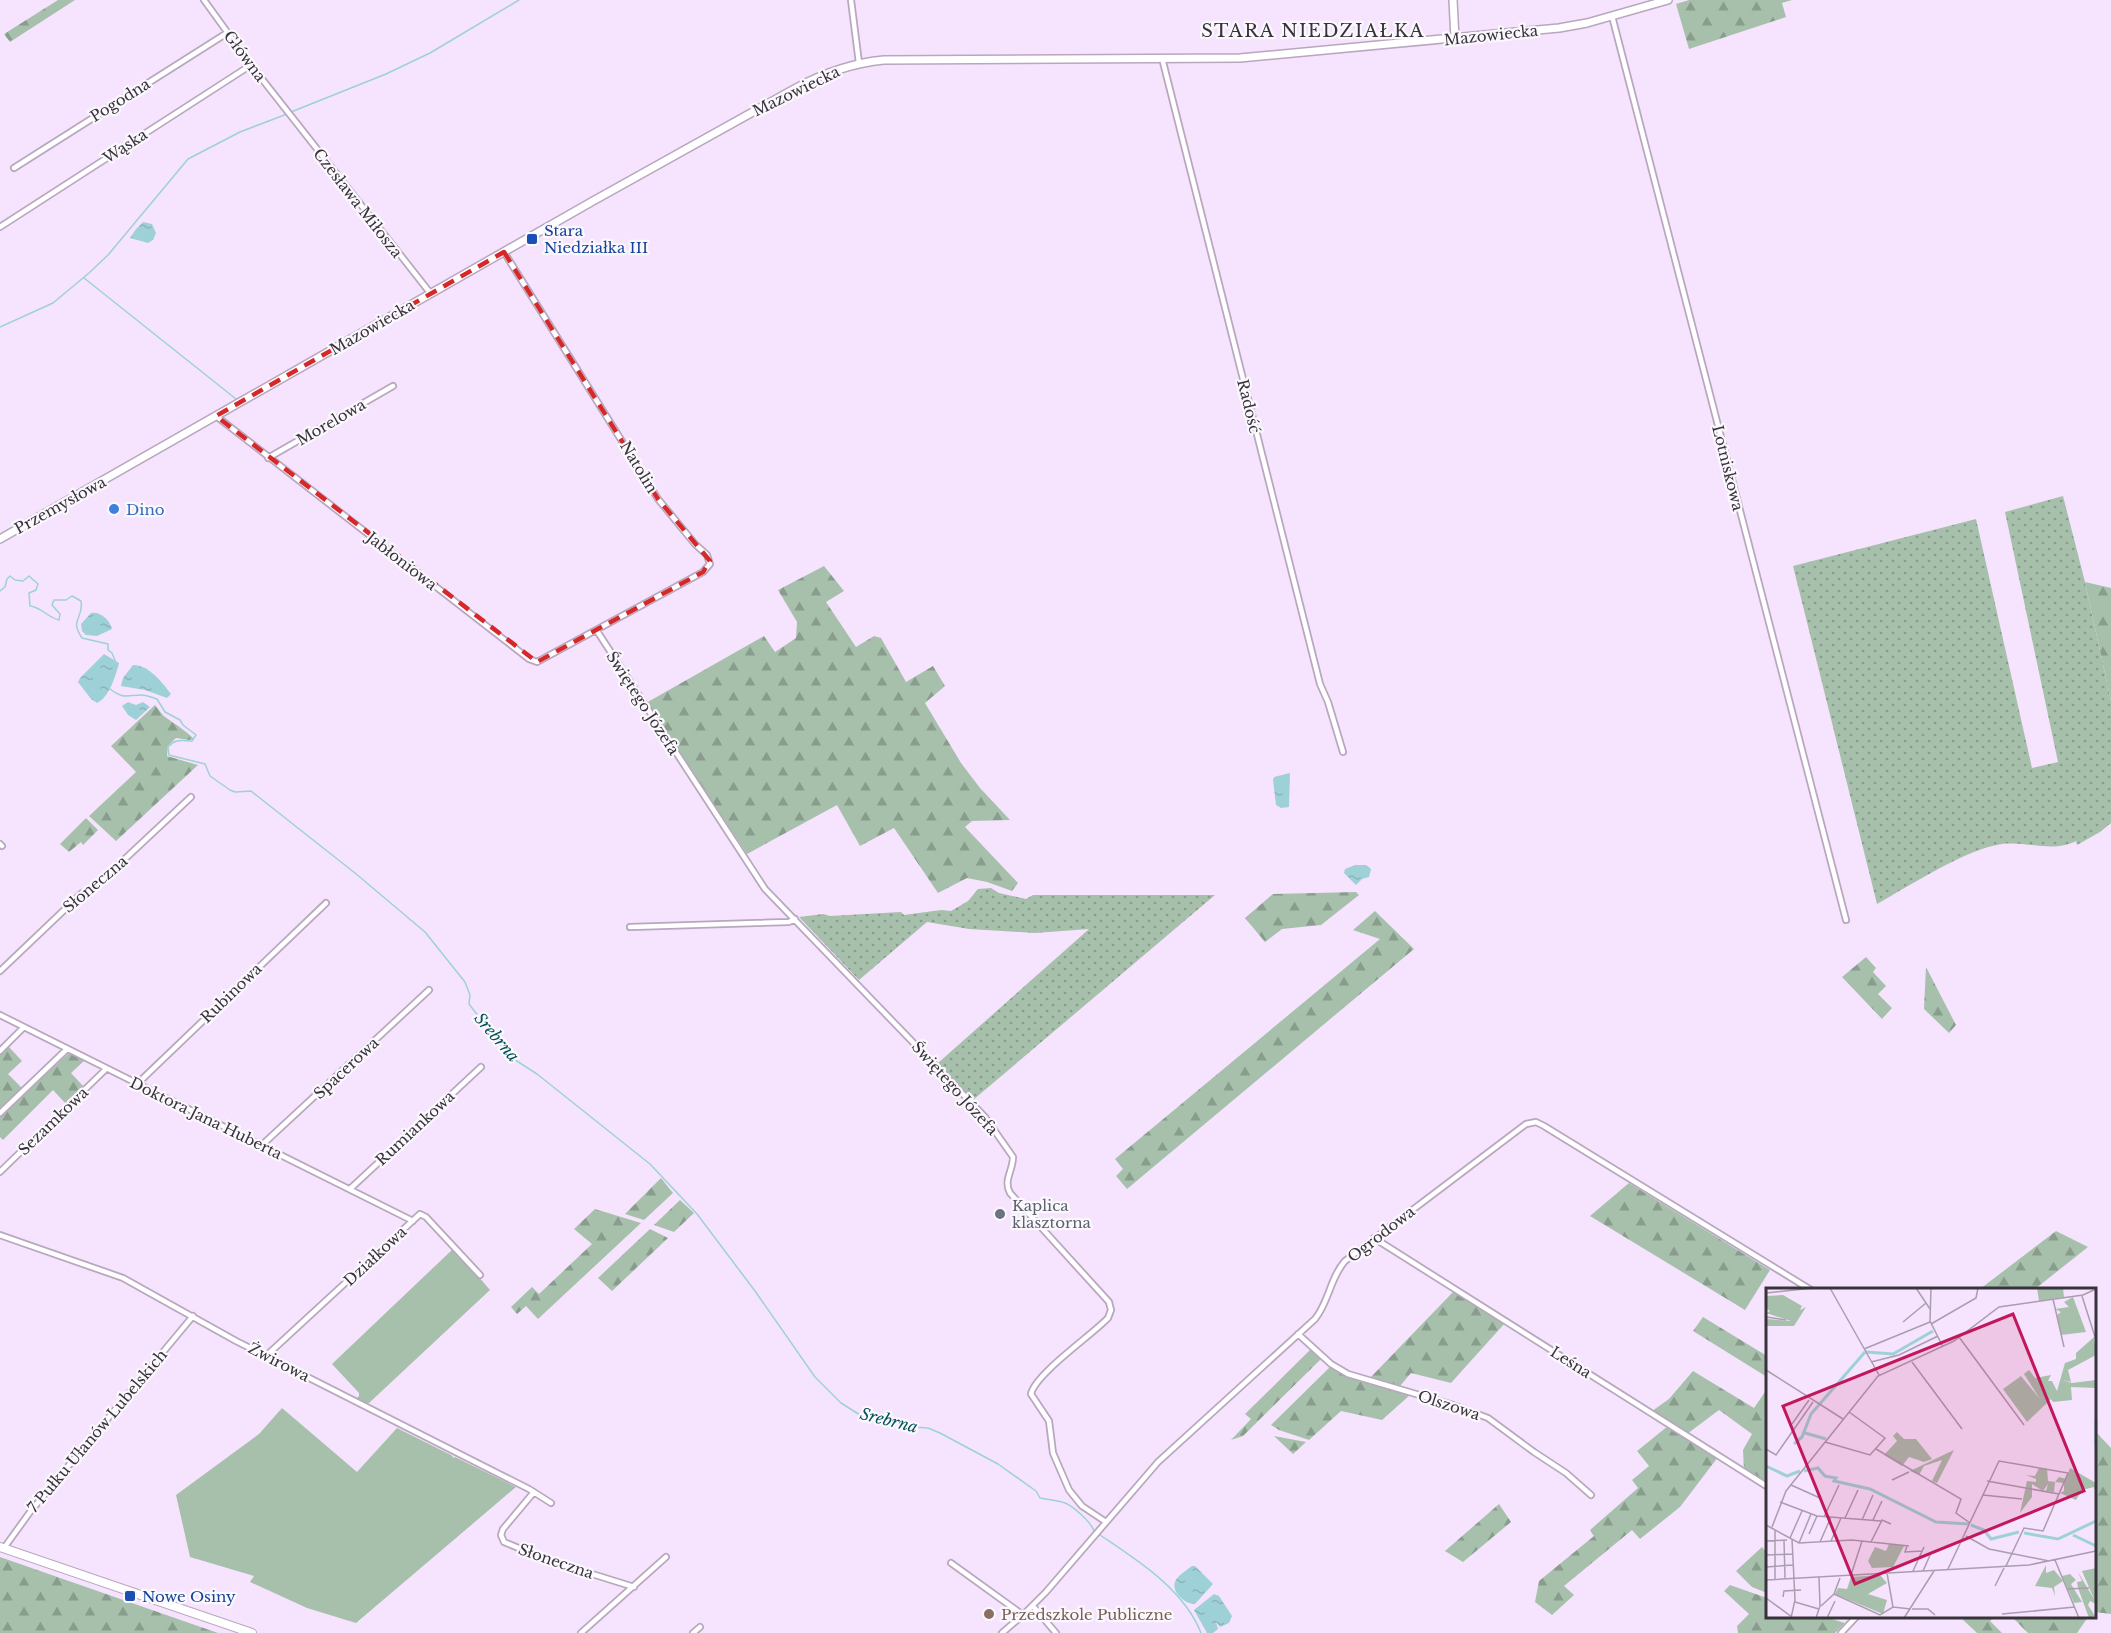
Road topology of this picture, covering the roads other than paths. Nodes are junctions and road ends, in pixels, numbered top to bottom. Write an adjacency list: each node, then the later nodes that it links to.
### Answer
1 (204, 0): 6 (street, Główna)
2 (851, 0): 9 (street)
3 (1453, 0): 7 (street)
4 (1668, 0): 5 (street, Mazowiecka)
5 (1612, 16): 7 (street, Mazowiecka); 26 (street, Lotniskowa)
6 (227, 33): 10 (street, Główna); 12 (street, Pogodna)
7 (1455, 39): 8 (street, Mazowiecka)
8 (1162, 58): 9 (street, Mazowiecka); 22 (street, Radość)
9 (859, 63): 14 (street, Mazowiecka)
10 (251, 65): 11 (street, Główna); 13 (street, Wąska)
11 (288, 113): 15 (street, Czesława Miłosza)
12 (14, 168)
13 (0, 227)
14 (504, 252): 15 (street, Mazowiecka); 21 (street, Natolin)
15 (431, 294): 17 (street, Mazowiecka)
16 (393, 386): 18 (street, Morelowa)
17 (216, 416): 18 (street, Jabłoniowa); 19 (street, Mazowiecka)
18 (268, 458): 21 (street, Jabłoniowa)
19 (120, 471): 20 (street, Przemysłowa)
20 (0, 539)
21 (597, 632): 25 (street, Świętego Józefa)
22 (1343, 752)
23 (191, 797): 28 (street, Słoneczna)
24 (326, 903): 36 (street, Rubinowa)
25 (795, 919): 27 (street); 53 (street, Świętego Józefa)
26 (1846, 920)
27 (630, 927)
28 (0, 971)
29 (429, 990): 38 (street, Spacerowa)
30 (0, 1015): 31 (street, Doktora Jana Huberta)
31 (24, 1027): 32 (street, Doktora Jana Huberta); 33 (street)
32 (67, 1049): 35 (street, Doktora Jana Huberta); 37 (street)
33 (0, 1051)
34 (481, 1067): 40 (street, Rumiankowa)
35 (106, 1069): 36 (street, Doktora Jana Huberta); 39 (street, Sezamkowa)
36 (137, 1083): 38 (street, Doktora Jana Huberta)
37 (0, 1113)
38 (262, 1145): 40 (street, Doktora Jana Huberta)
39 (0, 1172)
40 (350, 1189): 41 (street, Doktora Jana Huberta)
41 (413, 1221): 44 (street, Działkowa); 48 (street, Działkowa)
42 (0, 1235): 46 (street, Żwirowa)
43 (1374, 1238): 45 (street, Ogrodowa); 47 (street, Ogrodowa); 49 (street, Leśna)
44 (480, 1275)
45 (1807, 1288)
46 (193, 1316): 48 (street, Żwirowa); 54 (street, 7 Pułku Ułanów Lubelskich)
47 (1298, 1334): 51 (street, Olszowa); 53 (street, Ogrodowa)
48 (266, 1356): 50 (street, Żwirowa)
49 (1766, 1486)
50 (534, 1492): 52 (street, Żwirowa); 57 (street, Słoneczna)
51 (1591, 1495)
52 (551, 1503)
53 (1106, 1522): 58 (street, Ogrodowa)
54 (2, 1547): 62 (main road)
55 (666, 1557): 57 (street)
56 (951, 1563): 59 (street)
57 (634, 1587): 63 (street)
58 (1033, 1606): 59 (street, Ogrodowa); 66 (street)
59 (1023, 1615): 65 (street, Ogrodowa)
60 (1856, 1618): 67 (street)
61 (700, 1627): 64 (street)
62 (252, 1633)
63 (580, 1633)
64 (693, 1633)
65 (1002, 1633)
66 (1056, 1633)
67 (1841, 1633)

